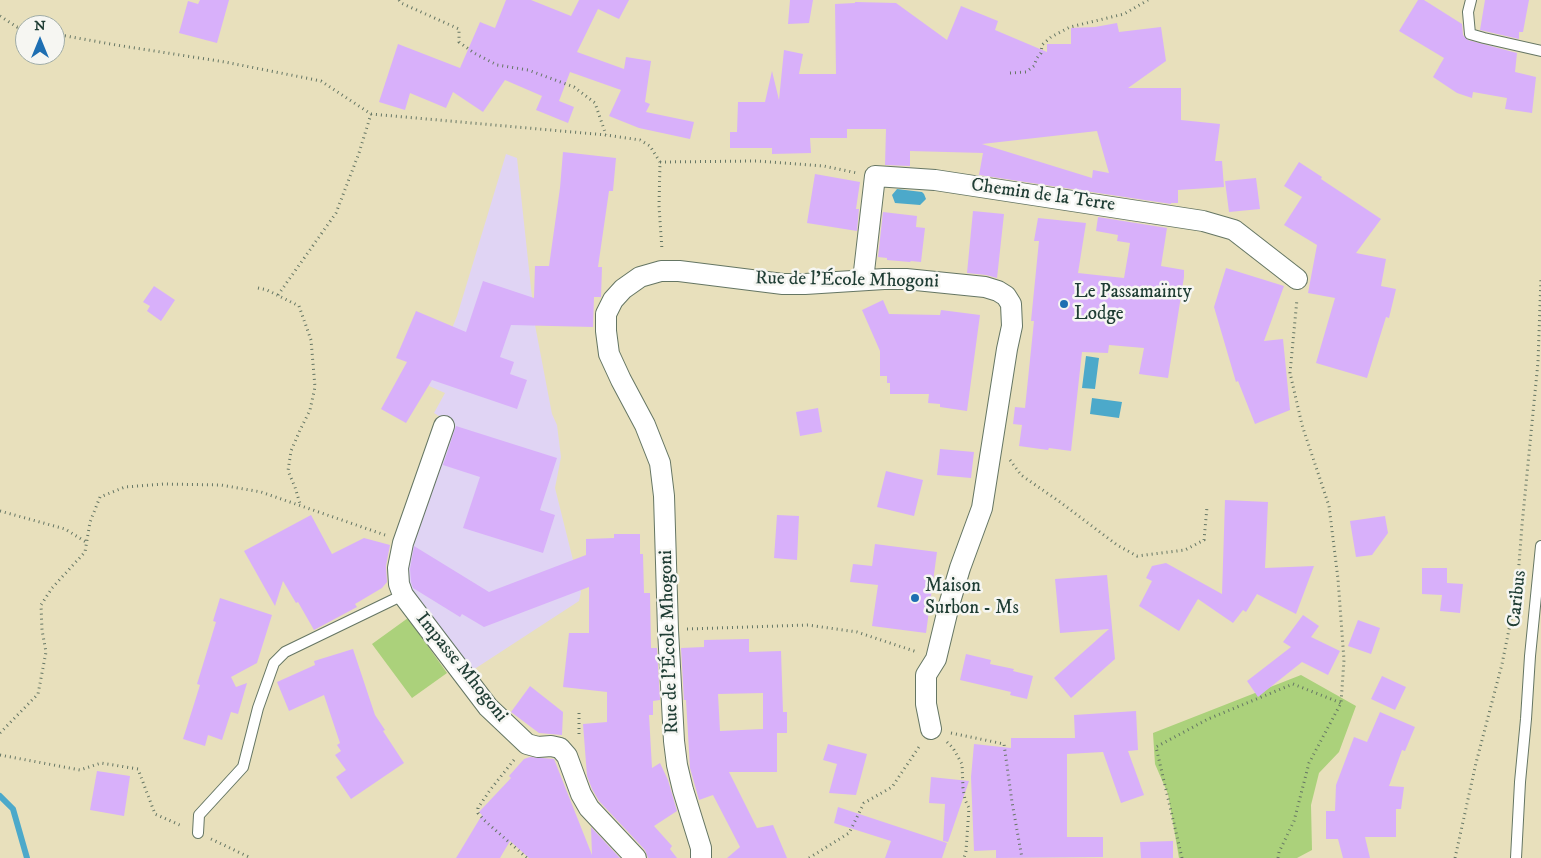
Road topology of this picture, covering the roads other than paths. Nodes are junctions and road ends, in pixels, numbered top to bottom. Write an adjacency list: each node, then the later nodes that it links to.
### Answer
1 (1471, 0): 2 (lane)
2 (1541, 51)
3 (1298, 279): 4 (street, Chemin de la Terre)
4 (863, 280): 8 (street, Rue de l'École Mhogoni); 11 (street, Rue de l'École Mhogoni)
5 (444, 426): 7 (street, Impasse Mhogoni)
6 (1541, 546): 12 (lane, Caribus)
7 (403, 595): 9 (lane); 10 (street, Impasse Mhogoni)
8 (931, 729)
9 (198, 833)
10 (636, 858)
11 (701, 858)
12 (1516, 858)

